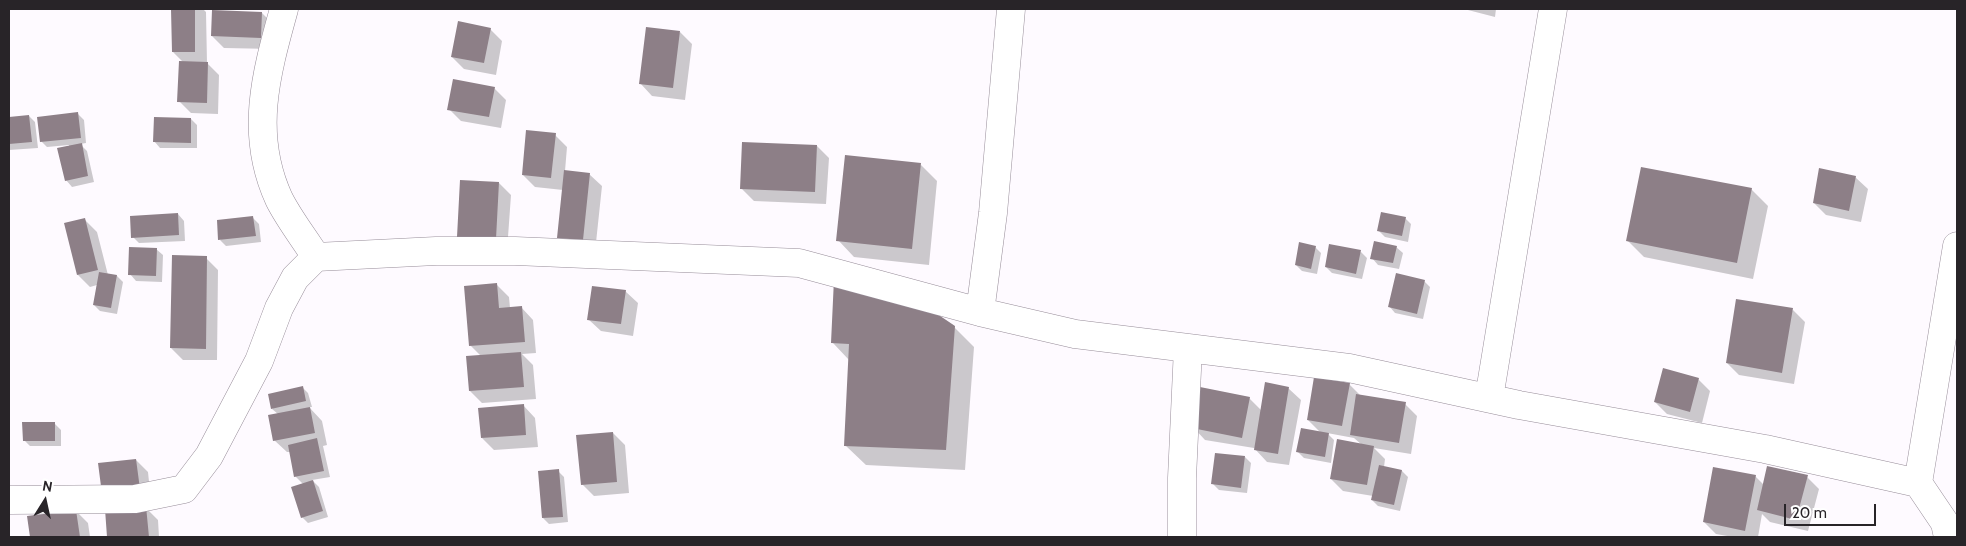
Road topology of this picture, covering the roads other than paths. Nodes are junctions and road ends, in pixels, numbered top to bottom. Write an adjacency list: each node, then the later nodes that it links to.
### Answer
1 (284, 9): 5 (street)
2 (1012, 9): 6 (street)
3 (1553, 9): 8 (street)
4 (1957, 246): 9 (street)
5 (316, 257): 6 (street); 10 (street)
6 (980, 312): 7 (street)
7 (1188, 348): 8 (street); 11 (street)
8 (1489, 398): 9 (street)
9 (1918, 483): 12 (street)
10 (9, 500)
11 (1182, 537)
12 (1948, 537)

